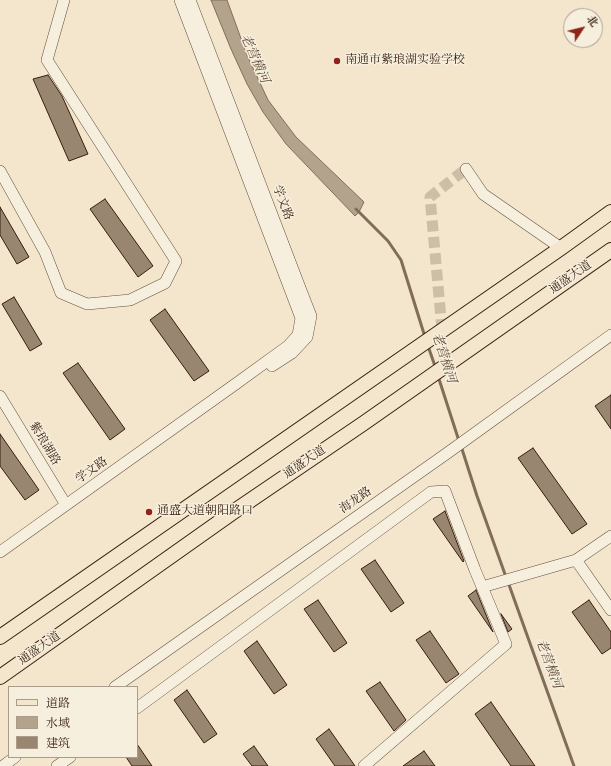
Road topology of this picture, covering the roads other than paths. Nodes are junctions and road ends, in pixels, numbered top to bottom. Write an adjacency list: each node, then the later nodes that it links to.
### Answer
1 (64, 0): 5 (street)
2 (180, 0): 10 (street, 学文路)
3 (190, 0): 10 (street, 学文路)
4 (466, 169): 7 (street)
5 (0, 170)
6 (611, 212): 7 (main road)
7 (561, 248): 18 (main road)
8 (611, 250): 19 (main road, 通盛大道)
9 (611, 335): 20 (street, 海龙路)
10 (237, 383): 12 (street, 学文路)
11 (0, 396): 12 (street, 紫琅湖路)
12 (66, 505): 14 (street, 学文路)
13 (611, 536): 15 (street)
14 (0, 552)
15 (576, 560): 16 (street); 17 (street)
16 (482, 587): 21 (street); 26 (street)
17 (611, 610)
18 (0, 637)
19 (0, 677)
20 (116, 686)
21 (138, 707)
22 (15, 758): 24 (street)
23 (69, 758): 25 (street)
24 (3, 766)
25 (57, 766)
26 (364, 766)

